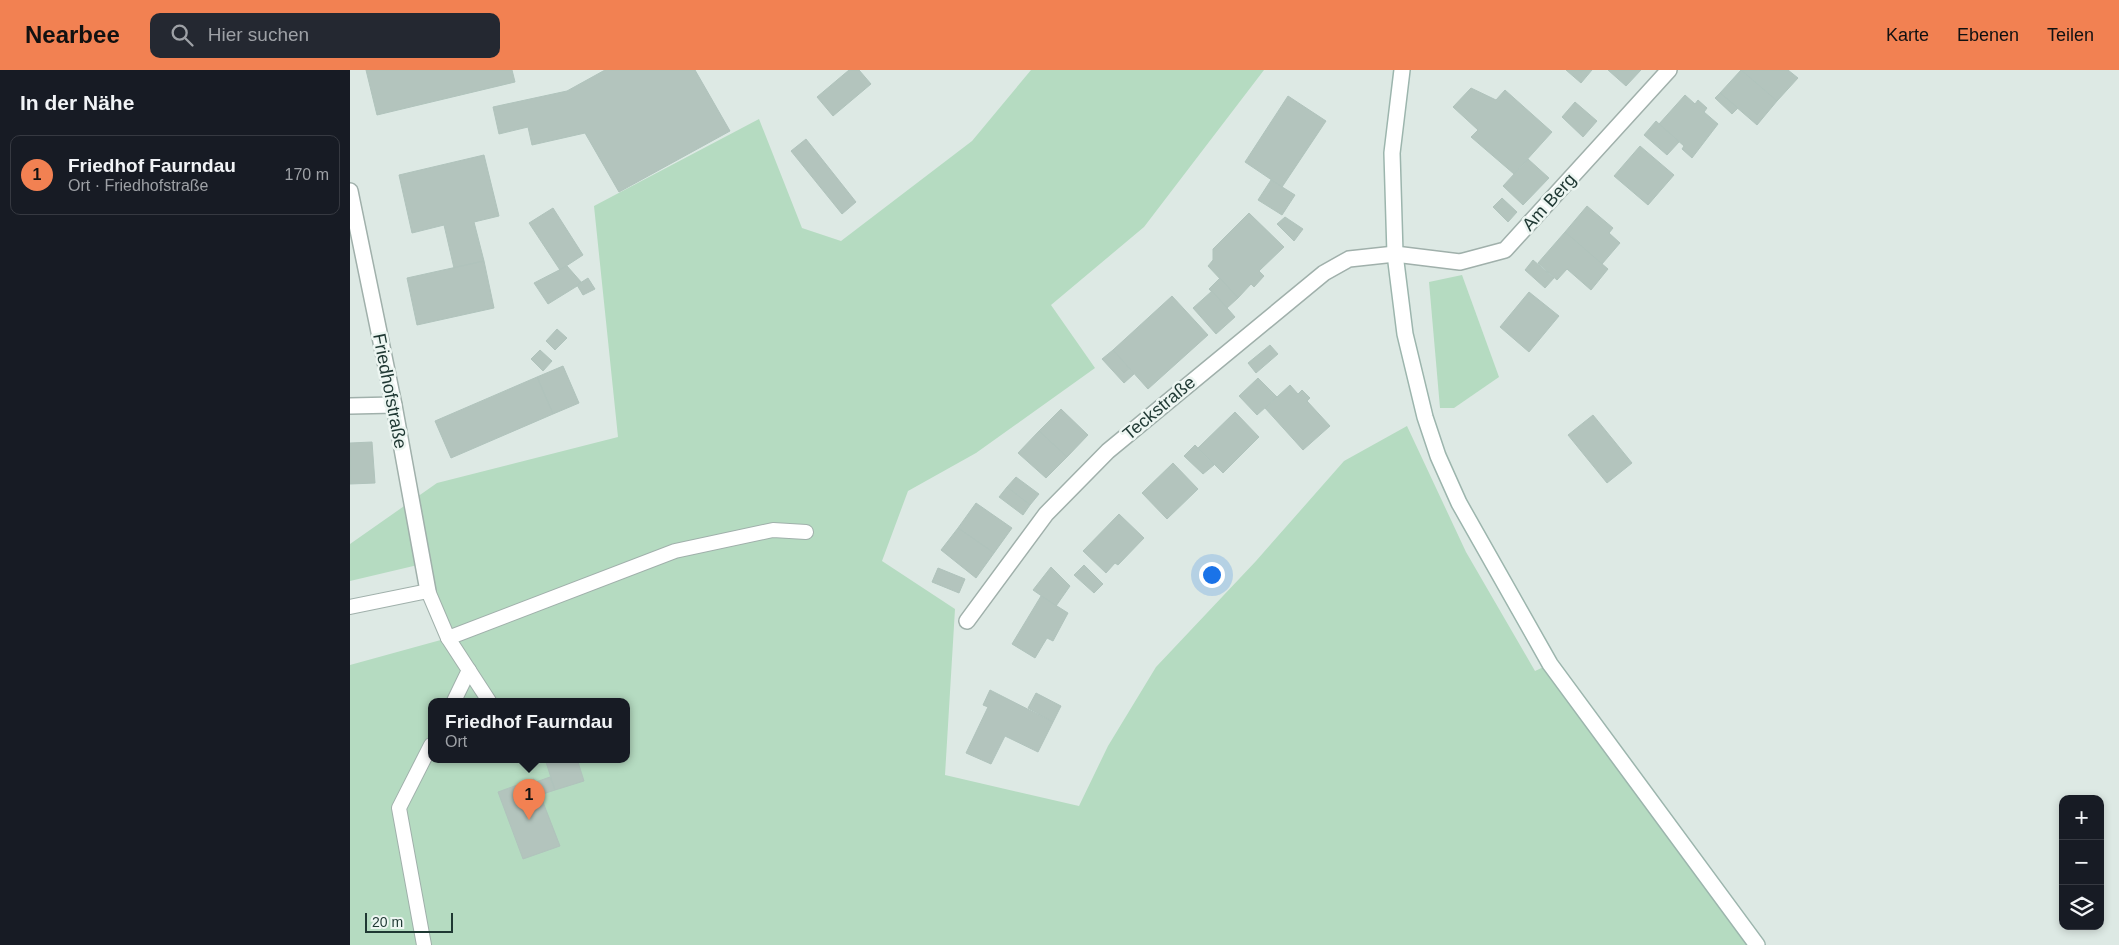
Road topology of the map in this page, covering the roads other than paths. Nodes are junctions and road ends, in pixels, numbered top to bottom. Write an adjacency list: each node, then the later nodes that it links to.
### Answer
1 (1402, 70): 4 (street)
2 (1670, 70): 4 (street, Am Berg)
3 (350, 191): 5 (street, Friedhofstraße)
4 (1395, 254): 10 (street, Teckstraße); 17 (street)
5 (394, 405): 6 (street); 8 (street, Friedhofstraße)
6 (350, 406)
7 (806, 532): 11 (lane)
8 (428, 591): 9 (lane); 11 (lane)
9 (350, 607)
10 (967, 621)
11 (448, 638): 12 (lane)
12 (469, 670): 13 (lane); 14 (lane)
13 (455, 698)
14 (487, 698)
15 (428, 753): 16 (lane)
16 (424, 945)
17 (1757, 945)

